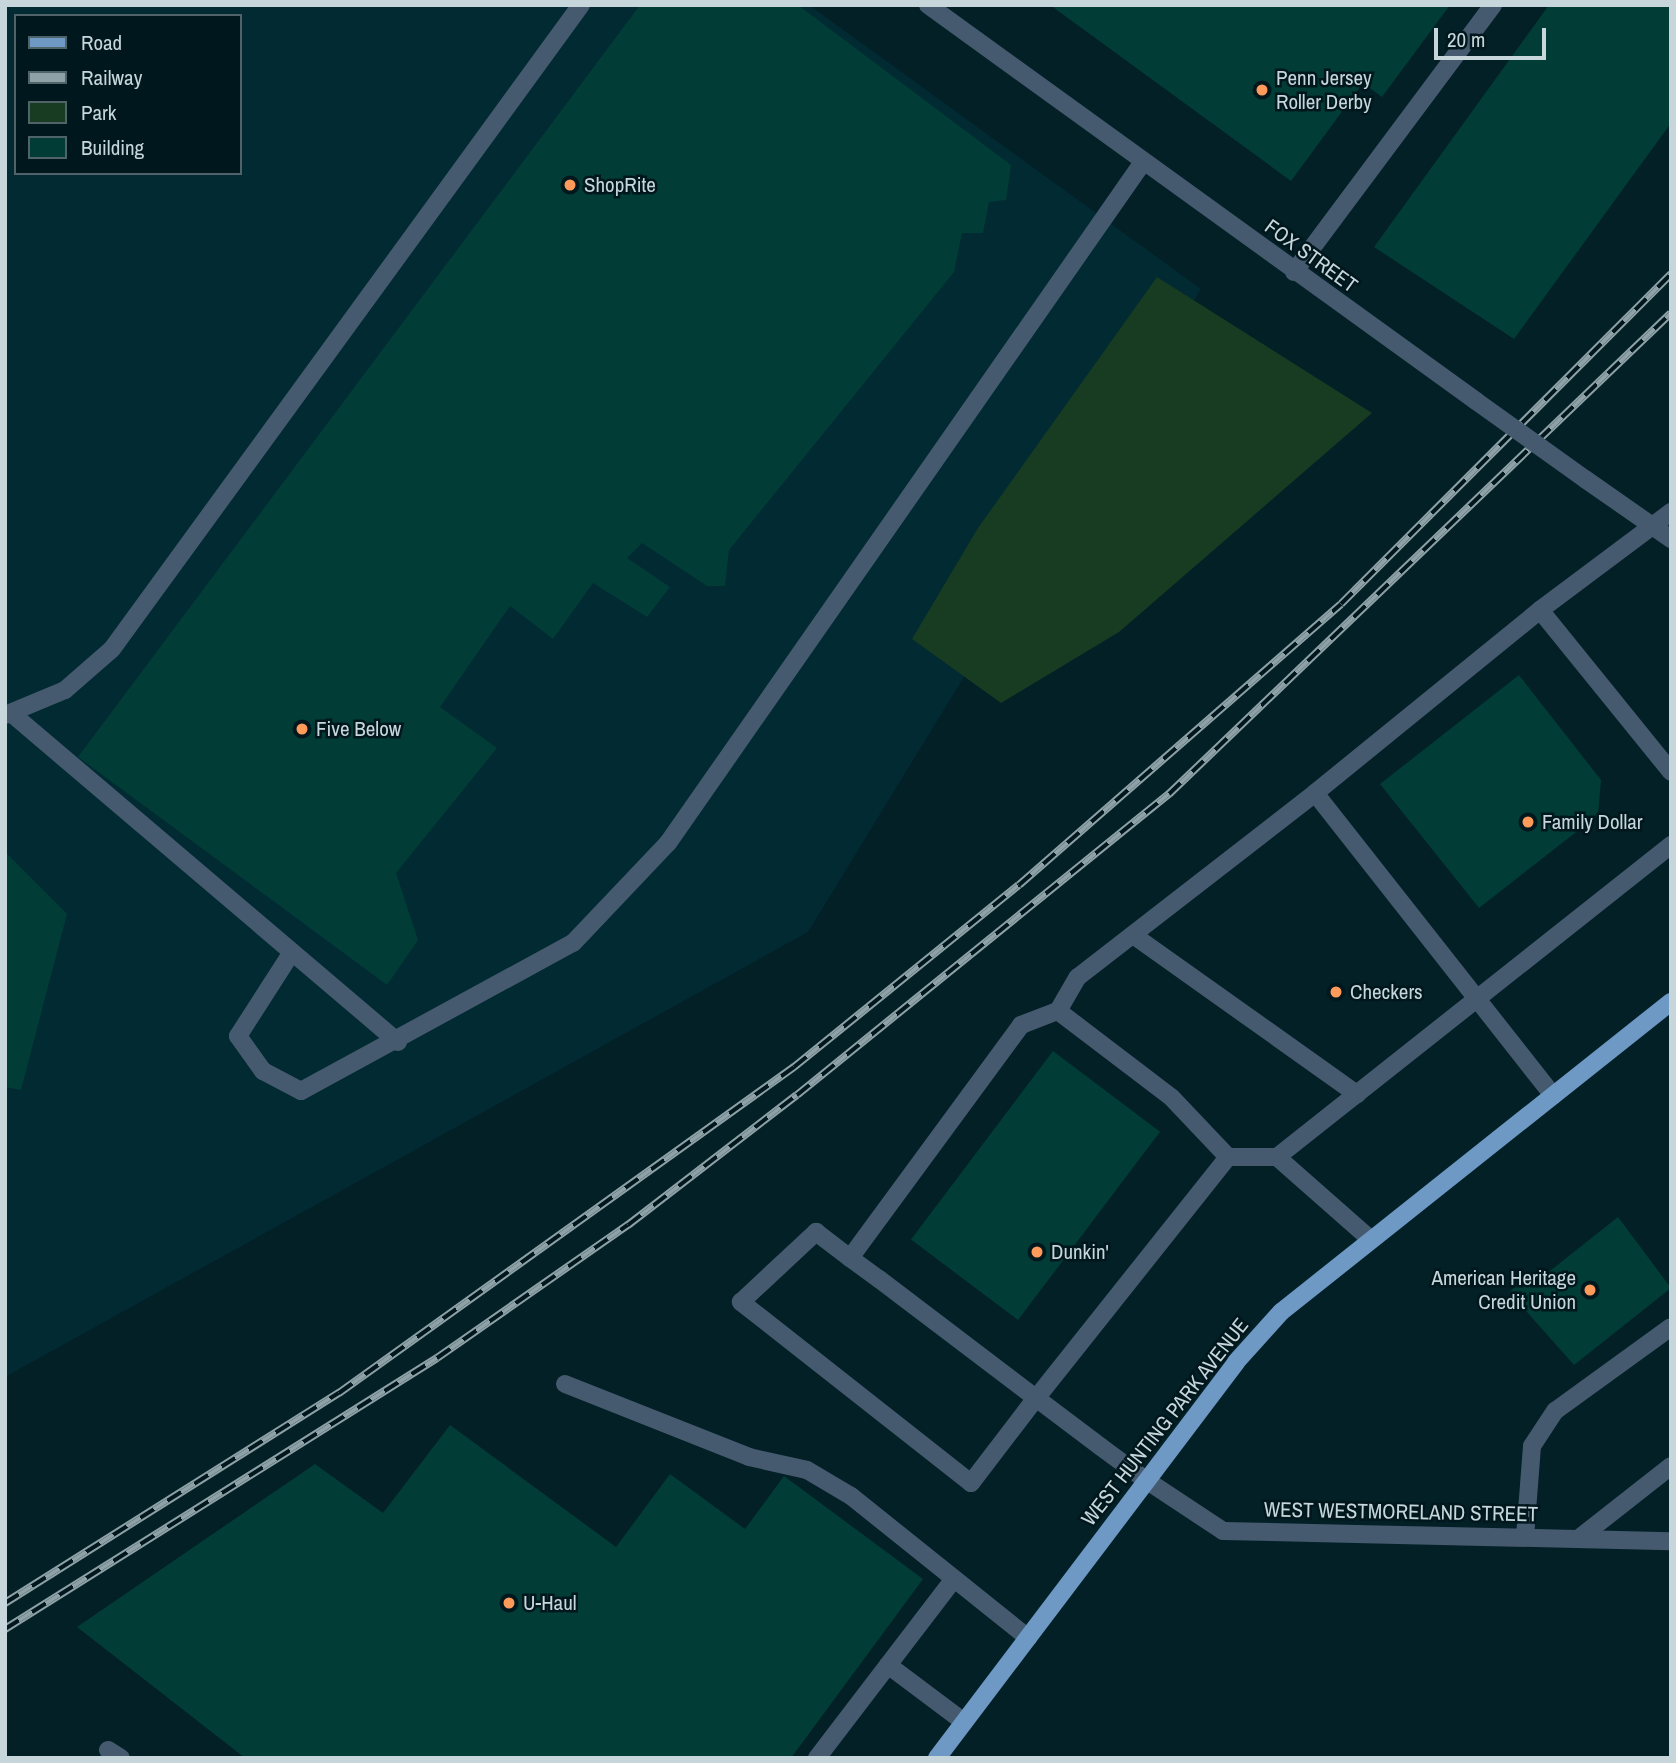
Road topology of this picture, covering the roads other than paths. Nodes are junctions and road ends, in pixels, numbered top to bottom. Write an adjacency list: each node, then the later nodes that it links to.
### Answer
1 (581, 5): 10 (street)
2 (928, 5): 4 (street, FOX STREET)
3 (1493, 5): 5 (street)
4 (1143, 162): 5 (street, FOX STREET); 19 (street)
5 (1294, 272): 7 (street, FOX STREET, bridge)
6 (1671, 512): 7 (street)
7 (1654, 527): 8 (street, FOX STREET); 9 (street)
8 (1671, 539)
9 (1540, 610): 11 (street); 12 (street)
10 (8, 714): 15 (street)
11 (1671, 772)
12 (1315, 793): 14 (street); 16 (street)
13 (1671, 845): 16 (street)
14 (1133, 935): 18 (street); 20 (street)
15 (292, 952): 19 (street); 19 (street)
16 (1477, 999): 20 (street); 21 (street)
17 (1671, 1002): 21 (main road, WEST HUNTING PARK AVENUE)
18 (1058, 1011): 22 (street); 25 (street)
19 (397, 1042)
20 (1357, 1094): 23 (street)
21 (1553, 1095): 24 (main road, WEST HUNTING PARK AVENUE)
22 (1228, 1157): 23 (street); 28 (street)
23 (1277, 1157): 24 (street)
24 (1369, 1238): 30 (main road, WEST HUNTING PARK AVENUE)
25 (849, 1258): 28 (street, WEST WESTMORELAND STREET); 28 (street, WEST WESTMORELAND STREET)
26 (1671, 1327): 31 (street)
27 (565, 1384): 34 (street)
28 (1036, 1398): 30 (street, WEST WESTMORELAND STREET)
29 (1671, 1466): 32 (street)
30 (1146, 1480): 31 (street, WEST WESTMORELAND STREET); 35 (main road, WEST HUNTING PARK AVENUE)
31 (1525, 1537): 32 (street, WEST WESTMORELAND STREET)
32 (1578, 1539): 33 (street, WEST WESTMORELAND STREET)
33 (1671, 1541)
34 (954, 1579): 35 (street); 36 (street)
35 (1027, 1638): 37 (main road, WEST HUNTING PARK AVENUE)
36 (888, 1665): 37 (street); 38 (street)
37 (964, 1722): 39 (main road, WEST HUNTING PARK AVENUE)
38 (817, 1758)
39 (937, 1758)

